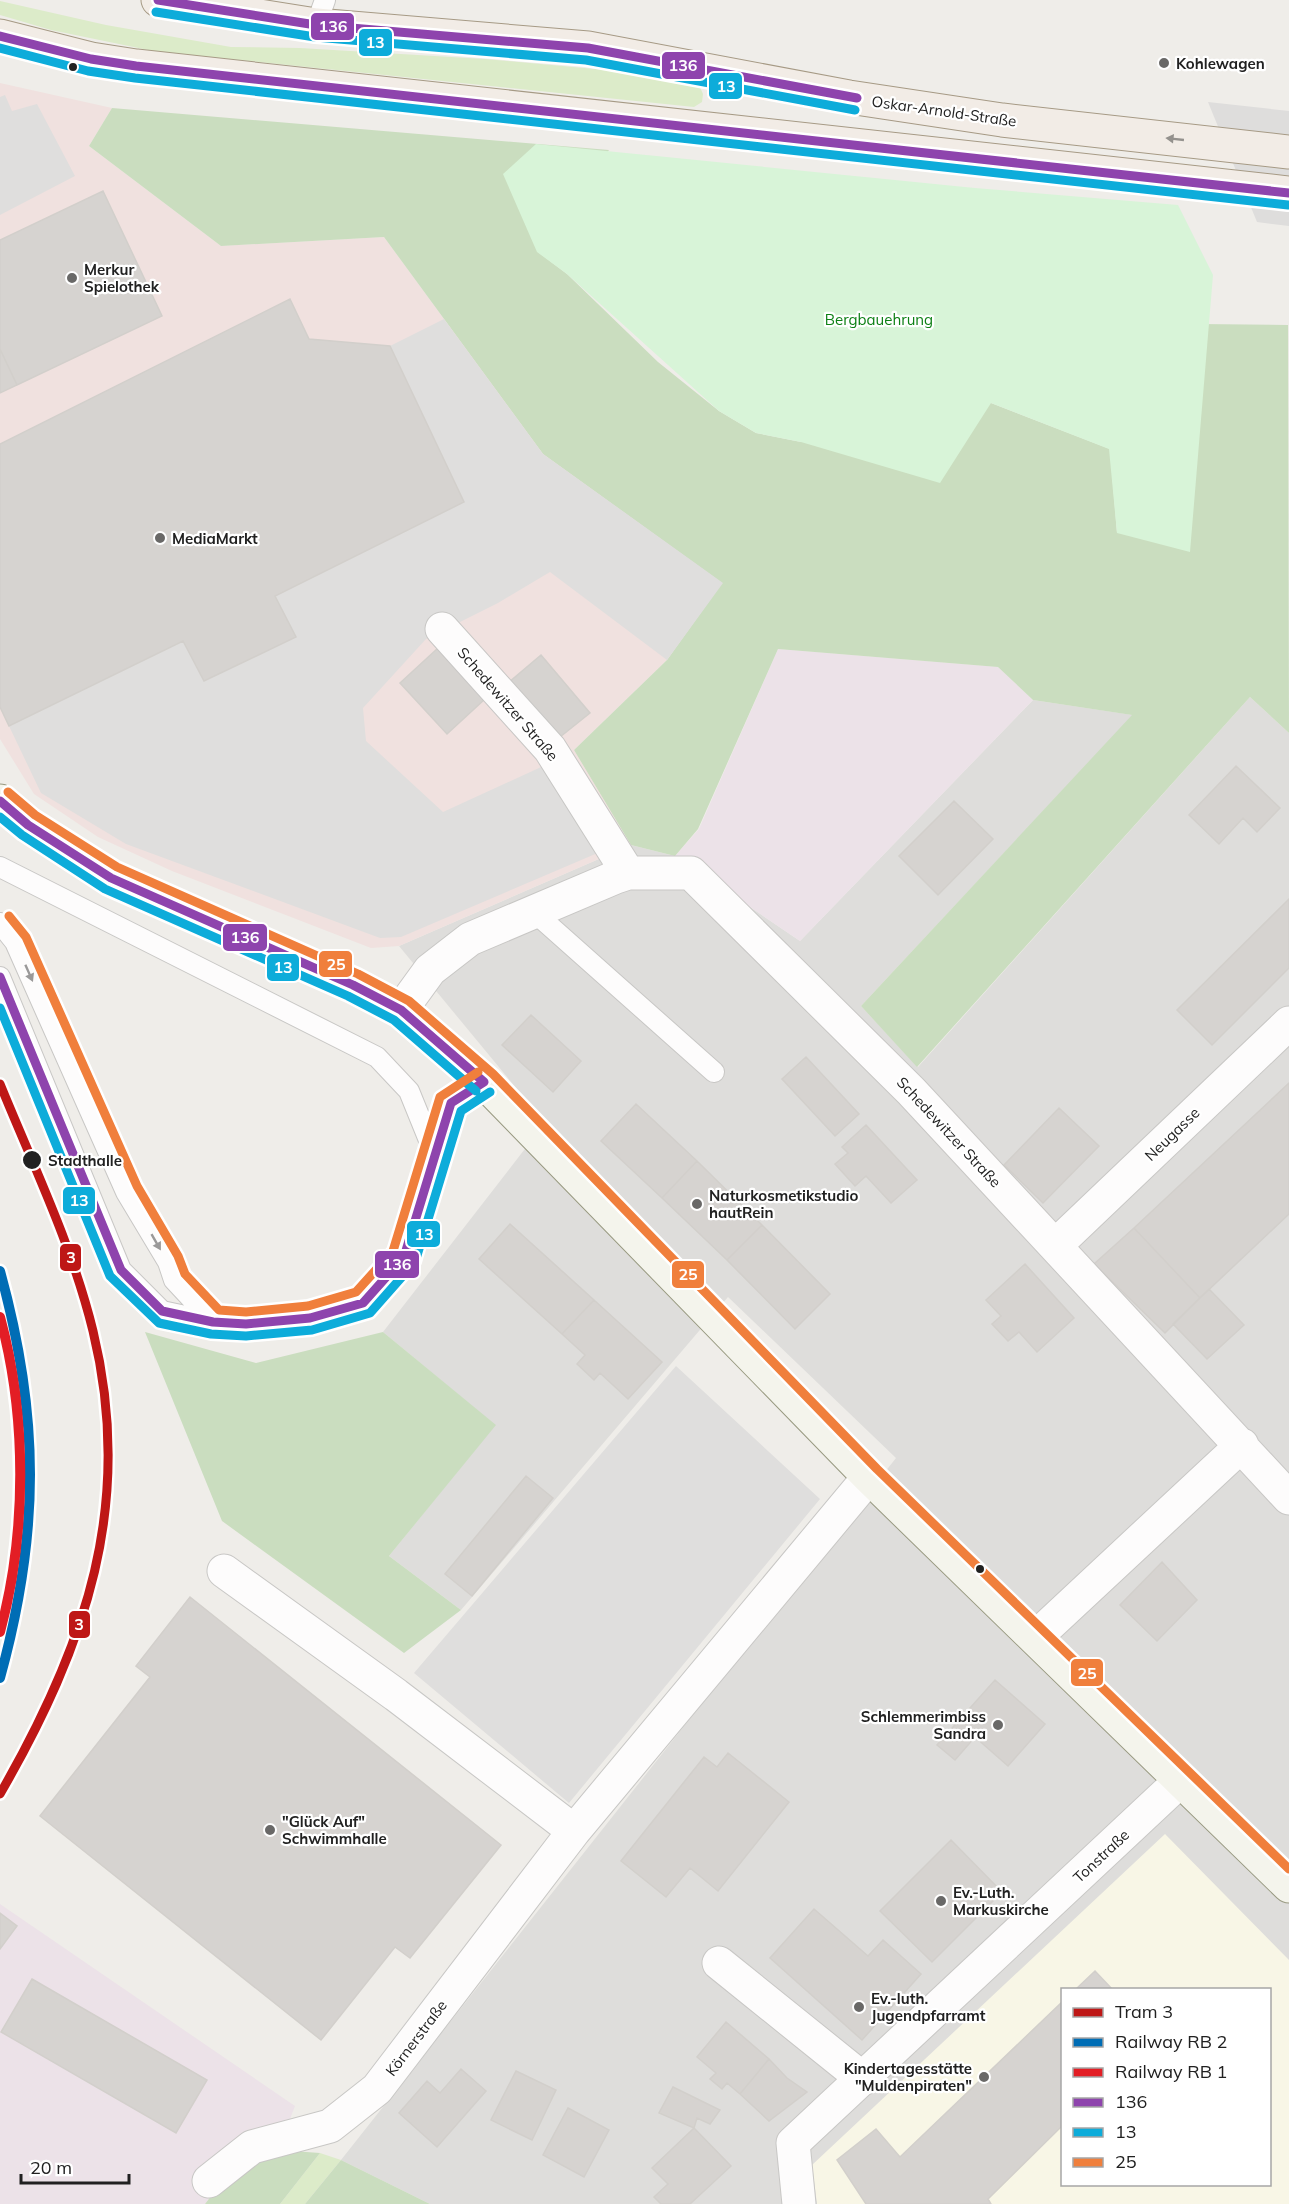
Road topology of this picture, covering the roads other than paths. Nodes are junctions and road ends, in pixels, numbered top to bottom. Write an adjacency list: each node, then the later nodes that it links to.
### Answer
1 (158, 0): 2 (main road, Oskar-Arnold-Straße)
2 (320, 13): 4 (main road, Oskar-Arnold-Straße, one-way to 2)
3 (0, 36): 5 (main road)
4 (1289, 152)
5 (1289, 193)
6 (442, 629): 9 (street, Schedewitzer Straße)
7 (0, 801): 13 (main road)
8 (0, 867): 17 (lane)
9 (628, 873): 10 (street, Schedewitzer Straße); 18 (street, Schedewitzer Straße)
10 (534, 912): 13 (street, Schedewitzer Straße); 15 (lane)
11 (0, 922): 19 (lane, one-way to 19)
12 (0, 977): 19 (lane)
13 (401, 1010): 16 (main road)
14 (1289, 1023): 18 (street, Neugasse)
15 (714, 1072)
16 (484, 1082): 17 (lane); 21 (main road)
17 (435, 1155): 19 (lane)
18 (1055, 1246): 20 (street, Schedewitzer Straße)
19 (213, 1322)
20 (1242, 1445): 22 (street, Schedewitzer Straße); 24 (street)
21 (869, 1477): 24 (main road); 26 (street, Körnerstraße)
22 (1289, 1498)
23 (224, 1571): 26 (street)
24 (1036, 1637): 25 (main road)
25 (1180, 1781): 27 (main road); 29 (street, Tonstraße)
26 (574, 1831): 30 (street, Körnerstraße)
27 (1289, 1886)
28 (719, 1963): 29 (street)
29 (863, 2079): 31 (street, Tonstraße)
30 (209, 2181)
31 (799, 2204)

